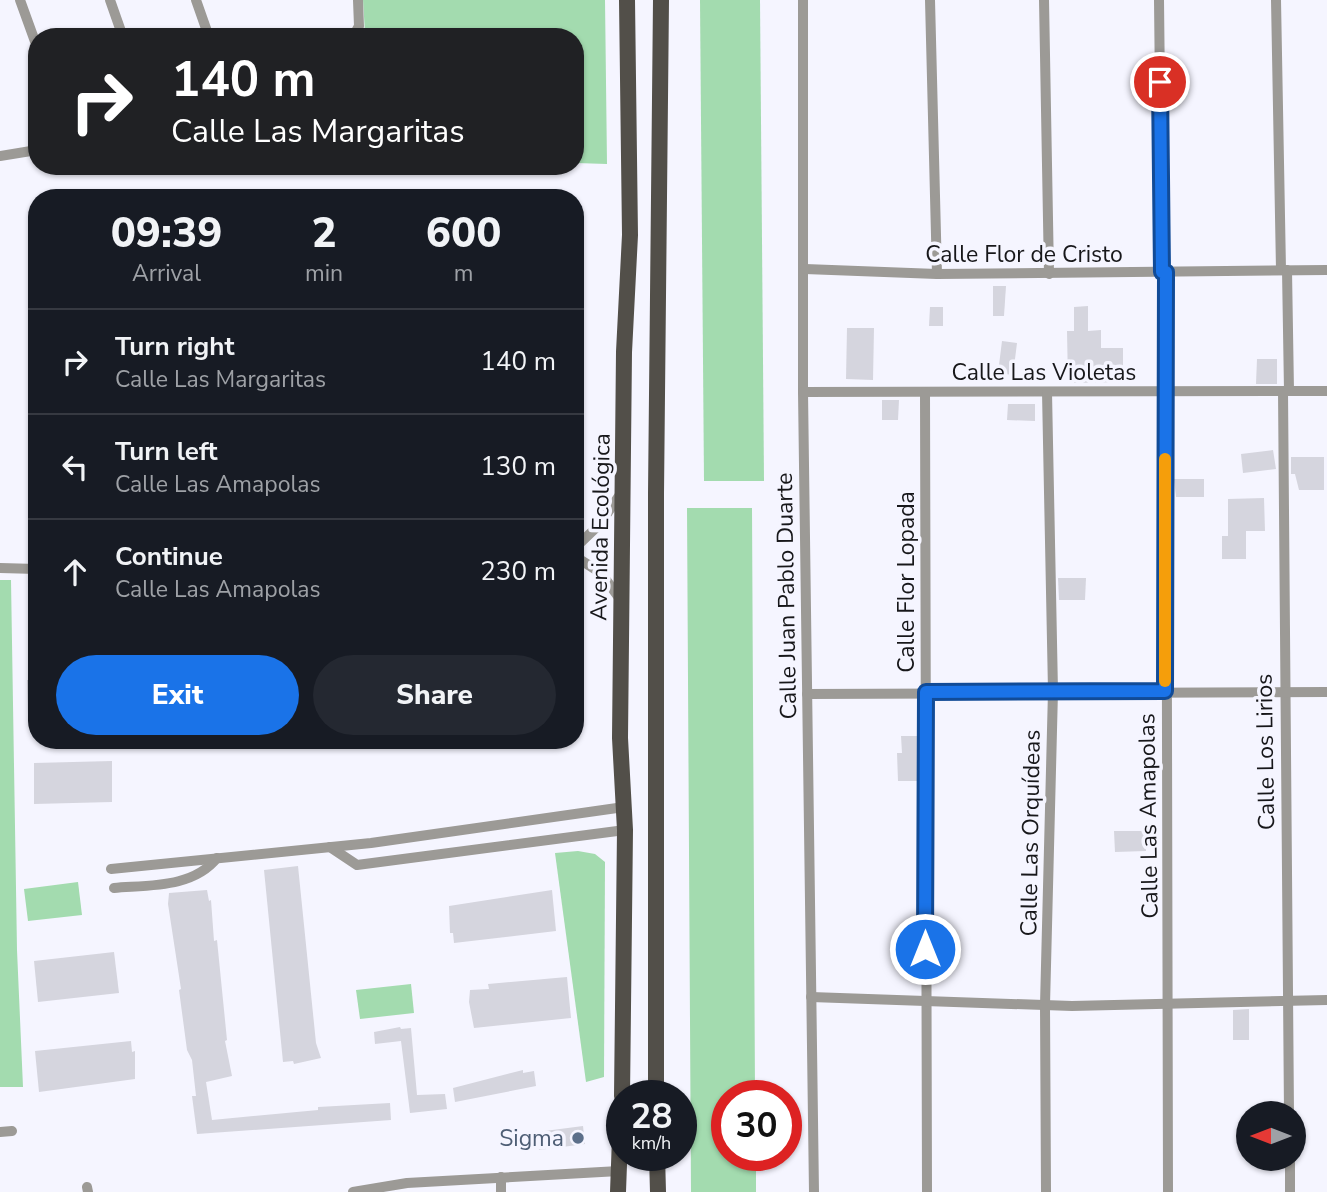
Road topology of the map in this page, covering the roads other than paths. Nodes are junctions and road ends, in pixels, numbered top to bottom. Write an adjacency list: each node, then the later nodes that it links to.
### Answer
1 (20, 0): 12 (street)
2 (110, 0): 13 (street)
3 (196, 0): 14 (street)
4 (358, 0): 15 (street)
5 (627, 0): 30 (main road, Avenida Ecológica)
6 (661, 0): 55 (main road)
7 (803, 0): 18 (street, Calle Juan Pablo Duarte)
8 (930, 0): 22 (street)
9 (1044, 0): 23 (street)
10 (1159, 0): 21 (street, Calle Las Amapolas)
11 (1276, 0): 19 (street)
12 (30, 28)
13 (120, 28)
14 (206, 28)
15 (358, 28)
16 (28, 151): 17 (street)
17 (0, 156)
18 (805, 269): 22 (street, Calle Flor de Cristo); 26 (street, Calle Juan Pablo Duarte)
19 (1284, 270): 20 (street, Calle Flor de Cristo); 21 (street, Calle Flor de Cristo); 24 (street, Calle Los Lirios)
20 (1327, 270)
21 (1164, 272): 23 (street, Calle Flor de Cristo); 29 (street, Calle Las Amapolas)
22 (937, 274): 23 (street, Calle Flor de Cristo)
23 (1049, 274)
24 (1286, 391): 25 (street, Calle Las Violetas); 29 (street, Calle Las Violetas); 39 (street, Calle Los Lirios)
25 (1327, 391)
26 (803, 392): 27 (street, Calle Las Violetas); 41 (street, Calle Juan Pablo Duarte)
27 (925, 392): 28 (street, Calle Las Violetas); 38 (street, Calle Flor Lopada)
28 (1047, 392): 29 (street, Calle Las Violetas); 36 (street, Calle Las Orquídeas)
29 (1164, 392): 37 (street, Calle Las Amapolas)
30 (623, 489): 31 (street); 35 (main road, Avenida Ecológica)
31 (584, 539)
32 (584, 562): 35 (street)
33 (0, 568): 34 (street)
34 (28, 569)
35 (622, 604): 42 (main road, Avenida Ecológica)
36 (1053, 691): 37 (street); 38 (street); 53 (street, Calle Las Orquídeas)
37 (1165, 691): 39 (street); 52 (street, Calle Las Amapolas)
38 (926, 692): 41 (street); 49 (street, Calle Flor Lopada)
39 (1284, 692): 40 (street); 51 (street, Calle Los Lirios)
40 (1327, 692)
41 (807, 694): 48 (street, Calle Juan Pablo Duarte)
42 (624, 807): 43 (main road, Avenida Ecológica); 44 (street)
43 (625, 830): 44 (street); 54 (main road, Avenida Ecológica)
44 (330, 847): 45 (street)
45 (217, 858): 46 (street); 47 (street)
46 (111, 869)
47 (114, 888)
48 (811, 997): 49 (street); 68 (street, Calle Juan Pablo Duarte)
49 (925, 1000): 53 (street); 69 (street, Calle Flor Lopada)
50 (1327, 1000): 51 (street)
51 (1287, 1001): 52 (street); 56 (street, Calle Los Lirios)
52 (1169, 1003): 53 (street); 71 (street, Calle Las Amapolas)
53 (1045, 1005): 70 (street, Calle Las Orquídeas)
54 (622, 1080)
55 (656, 1080)
56 (1289, 1101)
57 (12, 1131): 58 (street)
58 (0, 1132)
59 (619, 1171): 62 (street); 66 (main road)
60 (657, 1171): 67 (main road)
61 (1290, 1171): 72 (street)
62 (501, 1177): 63 (street); 65 (street)
63 (407, 1187): 64 (street)
64 (353, 1192)
65 (501, 1192)
66 (618, 1192)
67 (657, 1192)
68 (814, 1192)
69 (927, 1192)
70 (1046, 1192)
71 (1168, 1192)
72 (1290, 1192)

